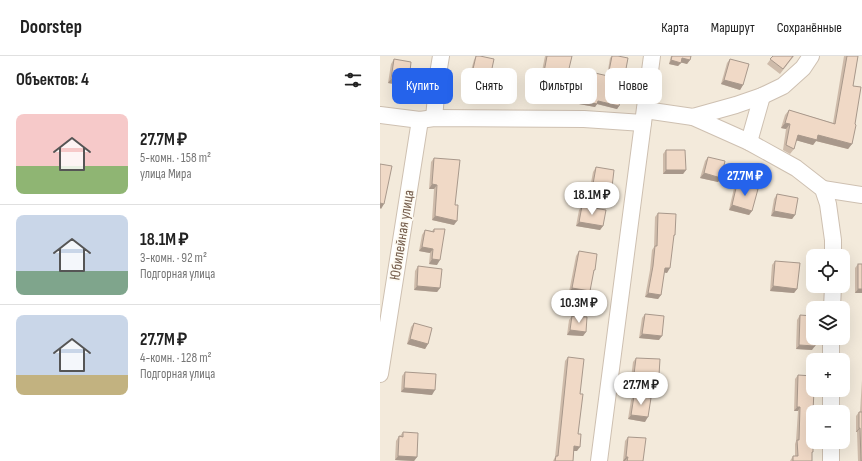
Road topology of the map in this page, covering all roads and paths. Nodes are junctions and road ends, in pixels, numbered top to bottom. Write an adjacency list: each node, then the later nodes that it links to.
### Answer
1 (441, 56): 8 (street, Юбилейная улица)
2 (652, 56): 6 (street)
3 (811, 56): 4 (street)
4 (762, 96): 7 (street); 9 (street)
5 (380, 115): 8 (street)
6 (644, 116): 7 (street); 8 (street); 15 (street)
7 (693, 117): 9 (street)
8 (427, 119): 13 (street, Юбилейная улица)
9 (749, 142): 10 (street)
10 (823, 189): 11 (street); 12 (street)
11 (862, 195)
12 (833, 249)
13 (380, 374)
14 (831, 449): 16 (street)
15 (599, 461)
16 (830, 461)

